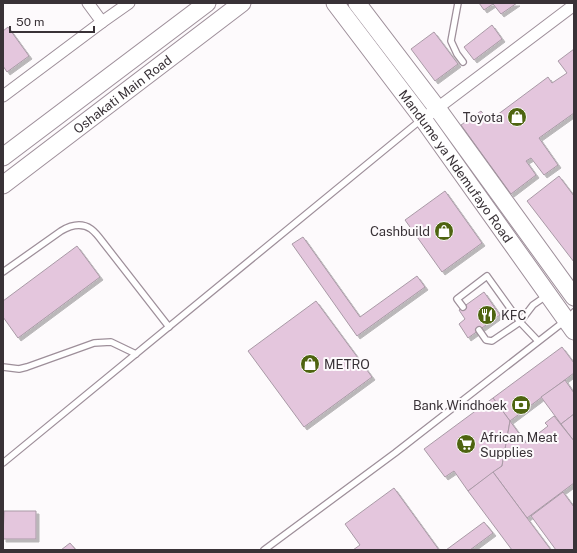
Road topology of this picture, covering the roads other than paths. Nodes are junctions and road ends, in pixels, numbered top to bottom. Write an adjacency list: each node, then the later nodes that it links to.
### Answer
1 (88, 3): 9 (street)
2 (129, 3): 9 (street)
3 (207, 3): 14 (main road, Oshakati Main Road)
4 (242, 3): 15 (main road, Oshakati Main Road)
5 (335, 3): 13 (main road, Mandume ya Ndemufayo Road)
6 (357, 3): 12 (main road, Mandume ya Ndemufayo Road)
7 (458, 3): 10 (lane)
8 (574, 5): 12 (street)
9 (102, 22): 11 (street)
10 (463, 62)
11 (3, 96)
12 (437, 108): 13 (street); 18 (main road, Mandume ya Ndemufayo Road)
13 (423, 119): 17 (main road, Mandume ya Ndemufayo Road); 22 (lane)
14 (3, 159): 15 (main road)
15 (9, 181)
16 (3, 272): 22 (lane)
17 (548, 295): 20 (main road, Mandume ya Ndemufayo Road); 21 (lane)
18 (574, 297)
19 (463, 307): 21 (lane)
20 (571, 321): 24 (lane)
21 (520, 322): 23 (lane); 24 (lane)
22 (169, 327): 25 (lane)
23 (479, 330)
24 (538, 341): 28 (lane)
25 (136, 354): 26 (lane); 27 (lane)
26 (3, 367)
27 (3, 463)
28 (264, 550)

